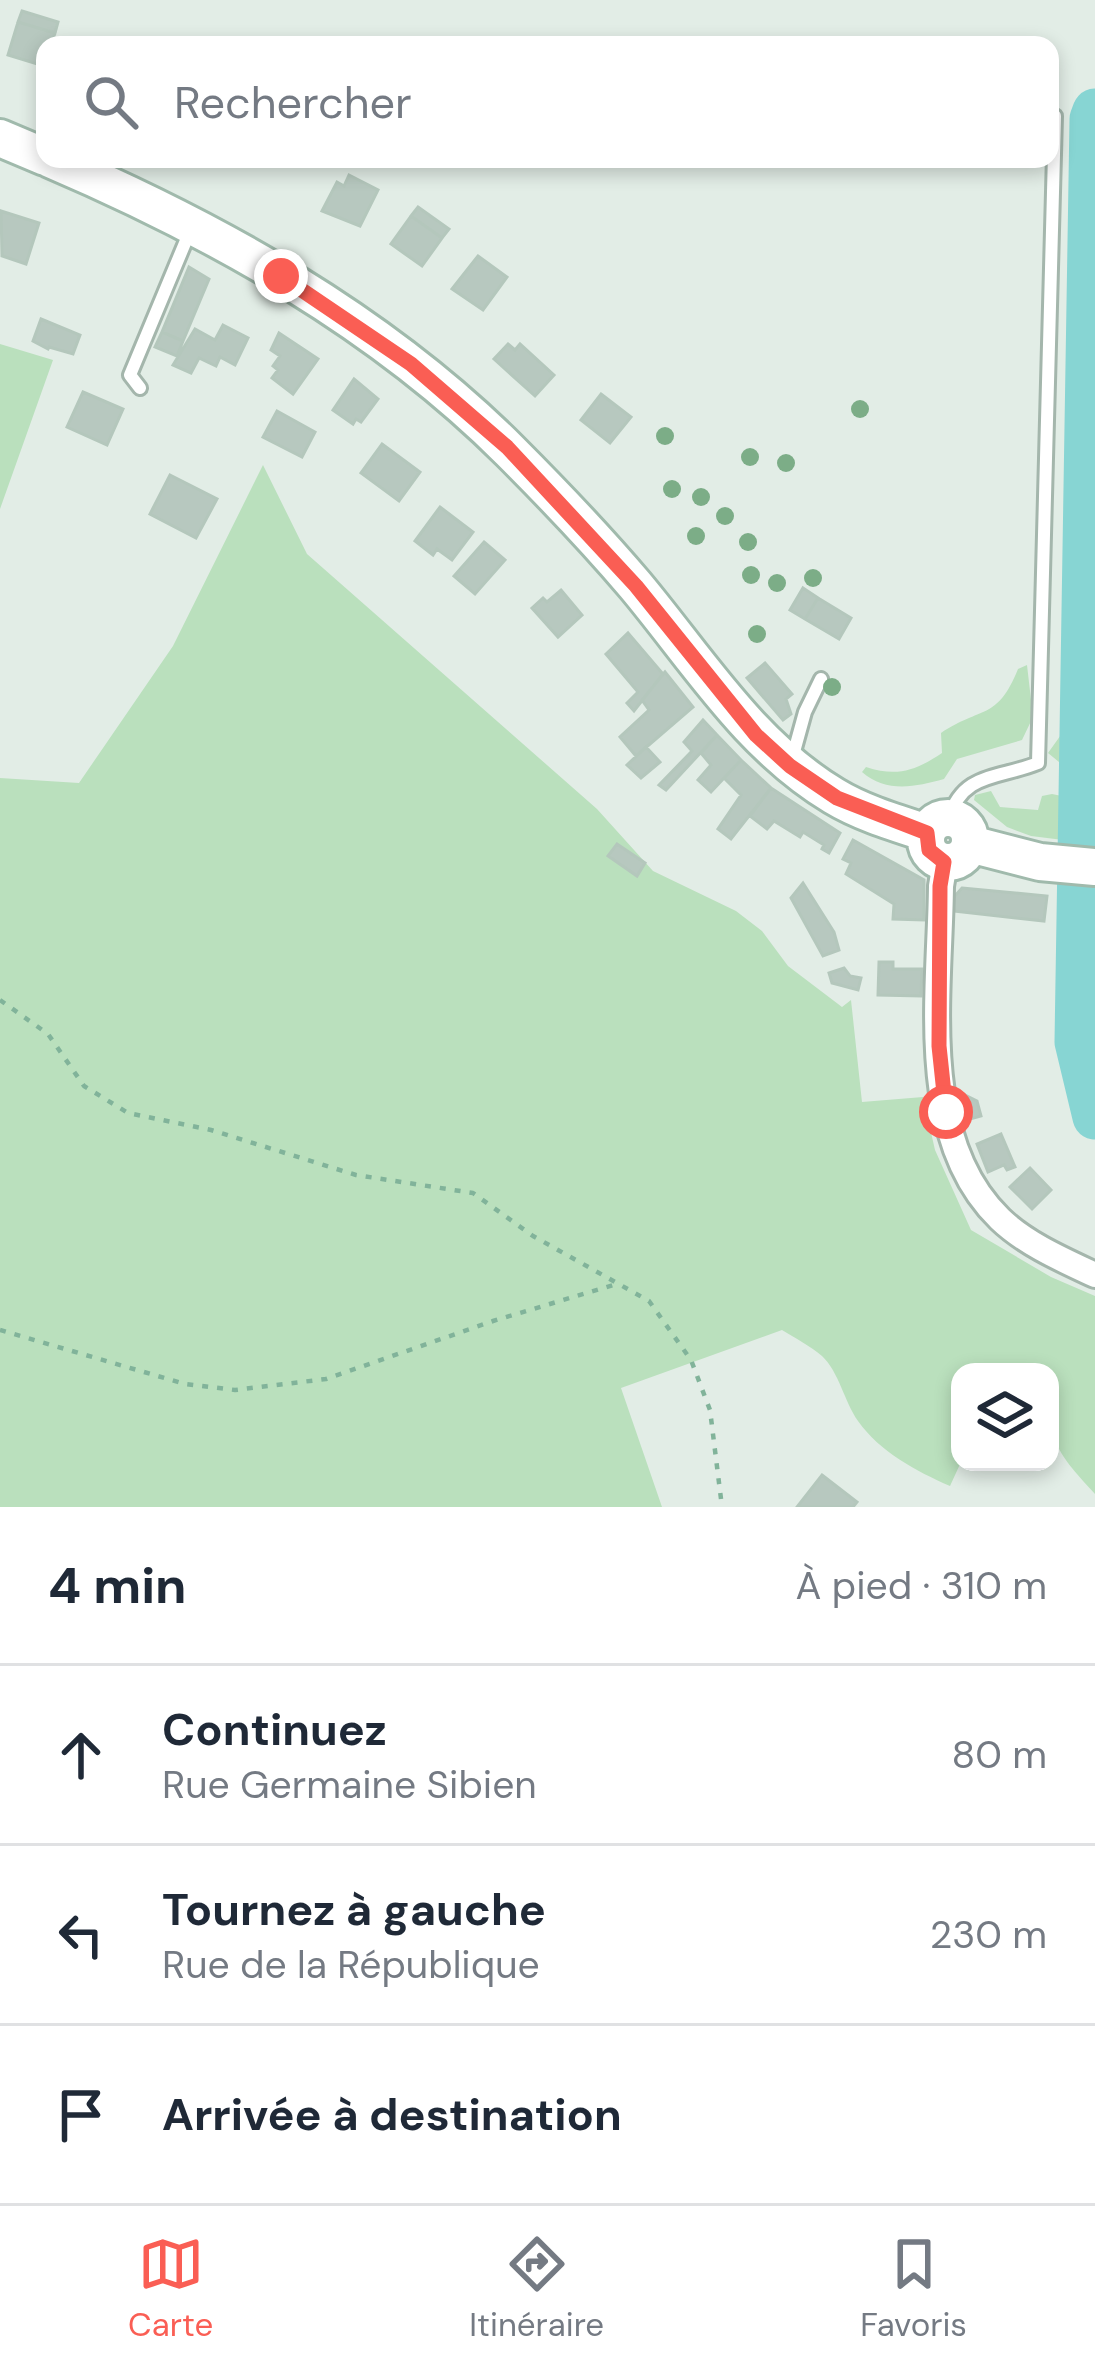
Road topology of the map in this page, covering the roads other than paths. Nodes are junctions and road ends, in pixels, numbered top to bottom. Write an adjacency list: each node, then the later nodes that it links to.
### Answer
1 (0, 138): 2 (main road)
2 (36, 153)
3 (70, 168): 5 (main road)
4 (1053, 168): 9 (lane)
5 (193, 225): 6 (lane); 8 (main road)
6 (140, 388)
7 (820, 679): 8 (lane)
8 (790, 766): 9 (main road)
9 (948, 839): 10 (main road); 11 (street)
10 (1095, 867)
11 (1095, 1275)

